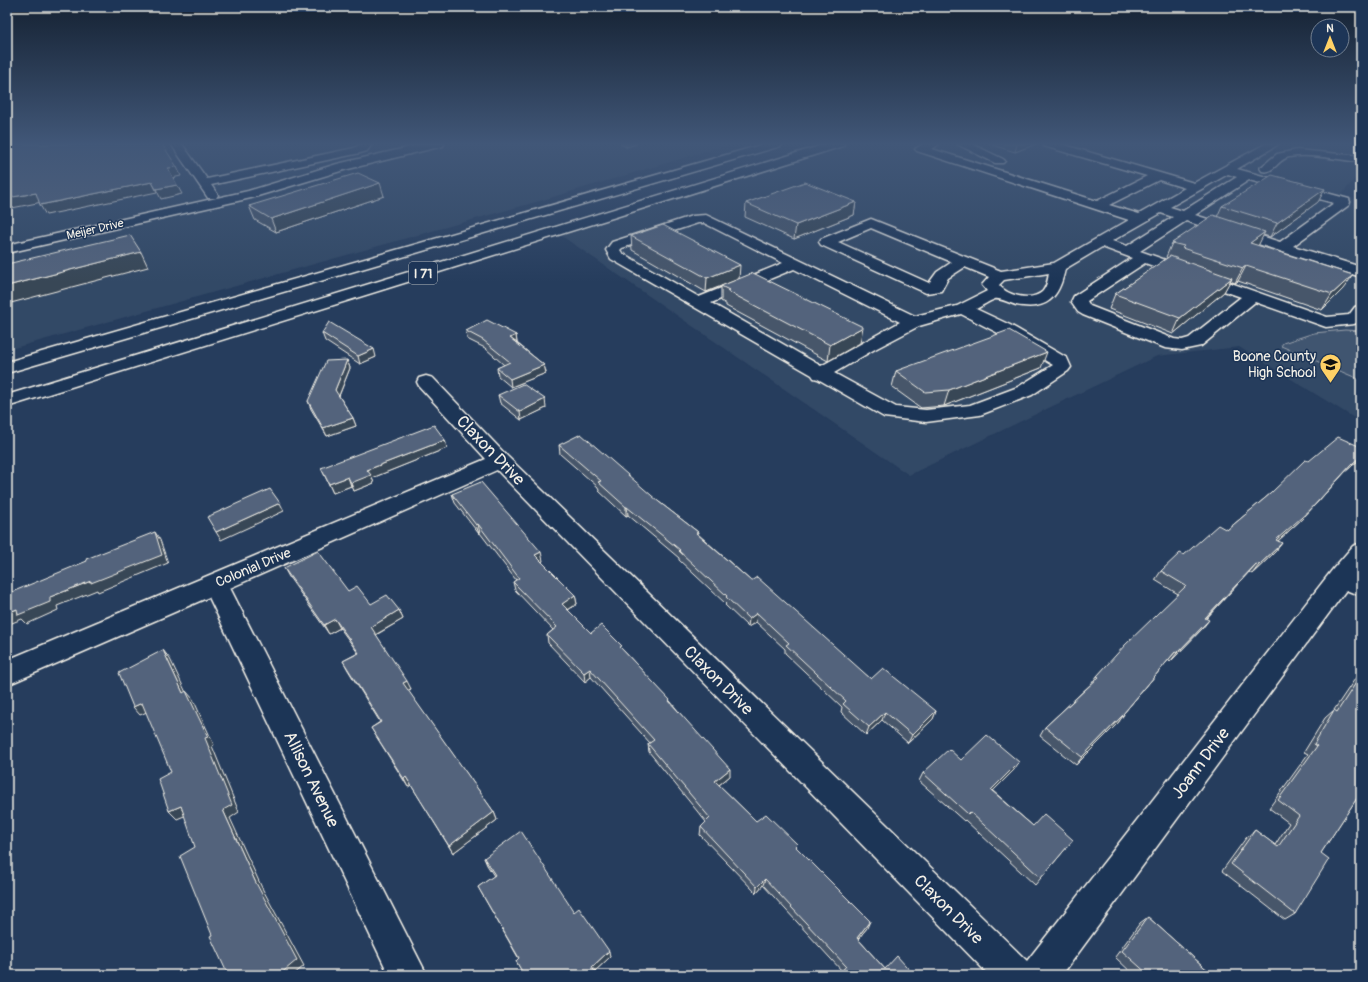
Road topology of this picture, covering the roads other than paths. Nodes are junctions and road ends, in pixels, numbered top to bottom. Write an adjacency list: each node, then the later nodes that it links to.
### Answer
1 (208, 190): 12 (main road)
2 (265, 190): 12 (main road, Meijer Drive)
3 (602, 190): 14 (main road)
4 (620, 190): 14 (main road, I 71)
5 (691, 190): 36 (main road, I 71)
6 (1066, 190): 11 (main road)
7 (1129, 190): 11 (main road)
8 (1191, 190): 13 (main road)
9 (1226, 190): 16 (main road)
10 (1299, 190): 18 (main road)
11 (1099, 199): 15 (main road)
12 (216, 201): 19 (main road, Meijer Drive)
13 (1159, 208): 15 (main road); 16 (main road)
14 (555, 209): 33 (main road, I 71)
15 (1140, 219): 17 (main road)
16 (1179, 220): 18 (main road); 20 (main road); 26 (main road)
17 (1101, 242): 20 (main road); 23 (main road)
18 (1282, 247): 24 (main road)
19 (7, 249)
20 (1136, 254): 28 (main road); 28 (main road)
21 (964, 261): 21 (main road); 25 (main road)
22 (796, 264): 29 (main road); 29 (main road); 32 (main road)
23 (1058, 267): 25 (main road); 27 (main road)
24 (1361, 272)
25 (999, 276): 27 (main road)
26 (1361, 284)
27 (996, 292): 30 (main road)
28 (1252, 296): 31 (main road)
29 (698, 303): 34 (main road)
30 (963, 309): 32 (main road); 34 (main road)
31 (1361, 310)
32 (913, 322): 34 (main road)
33 (7, 368)
34 (820, 374)
35 (426, 382): 37 (main road, Claxon Drive)
36 (7, 401)
37 (500, 461): 40 (main road, Colonial Drive); 43 (main road, Claxon Drive)
38 (1361, 552): 39 (main road, Joann Drive)
39 (1351, 581): 44 (main road, Joann Drive)
40 (215, 583): 41 (main road, Colonial Drive); 42 (main road, Allison Avenue)
41 (7, 674)
42 (408, 975)
43 (1015, 975)
44 (1039, 975)

